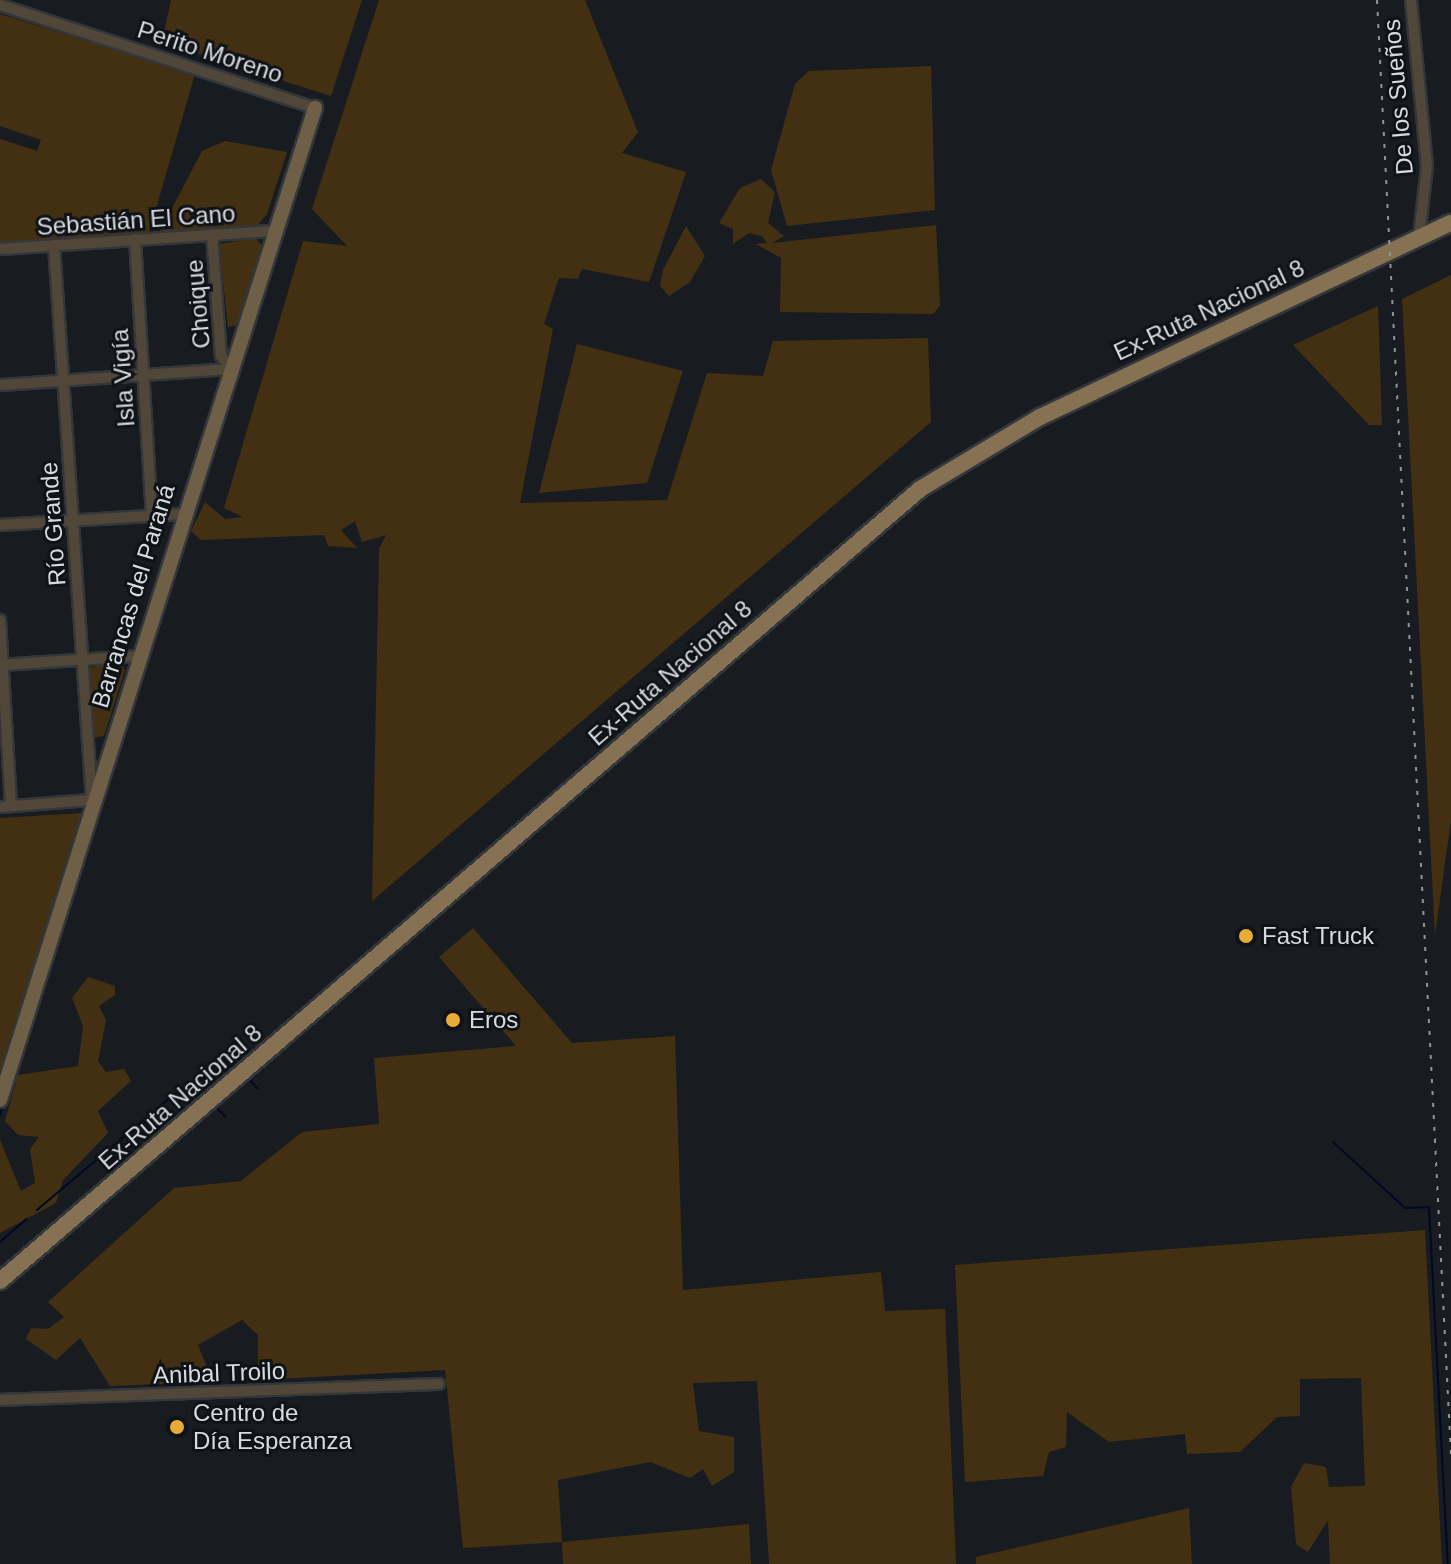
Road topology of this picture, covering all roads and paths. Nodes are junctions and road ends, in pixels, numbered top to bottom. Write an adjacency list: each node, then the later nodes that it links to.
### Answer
1 (1411, 0): 7 (street, De los Sueños)
2 (0, 5): 3 (street, Perito Moreno)
3 (315, 108): 5 (street, Barrancas del Paraná)
4 (1451, 223): 7 (main road, Ex-Ruta Nacional 8)
5 (274, 231): 6 (street, Sebastián El Cano); 11 (street, Barrancas del Paraná)
6 (212, 234): 8 (street, Sebastián El Cano); 11 (street, Choique)
7 (1419, 237): 26 (main road, Ex-Ruta Nacional 8)
8 (135, 239): 9 (street, Sebastián El Cano); 12 (street, Isla Vigía)
9 (54, 245): 10 (street, Sebastián El Cano); 13 (street, Río Grande)
10 (0, 249)
11 (231, 369): 12 (street); 15 (street, Barrancas del Paraná)
12 (143, 375): 13 (street); 16 (street, Isla Vigía)
13 (64, 380): 14 (street); 17 (street, Río Grande)
14 (0, 385)
15 (181, 514): 16 (street); 20 (street, Barrancas del Paraná)
16 (152, 515): 17 (street)
17 (73, 521): 18 (street); 21 (street, Río Grande)
18 (0, 525)
19 (0, 620): 22 (street)
20 (138, 656): 21 (street); 23 (street, Barrancas del Paraná)
21 (81, 660): 22 (street); 23 (street, Río Grande)
22 (2, 665): 24 (street)
23 (92, 800): 24 (street); 25 (street, Barrancas del Paraná)
24 (5, 806)
25 (1, 1092)
26 (0, 1281)
27 (439, 1384): 28 (street, Anibal Troilo)
28 (0, 1400)

